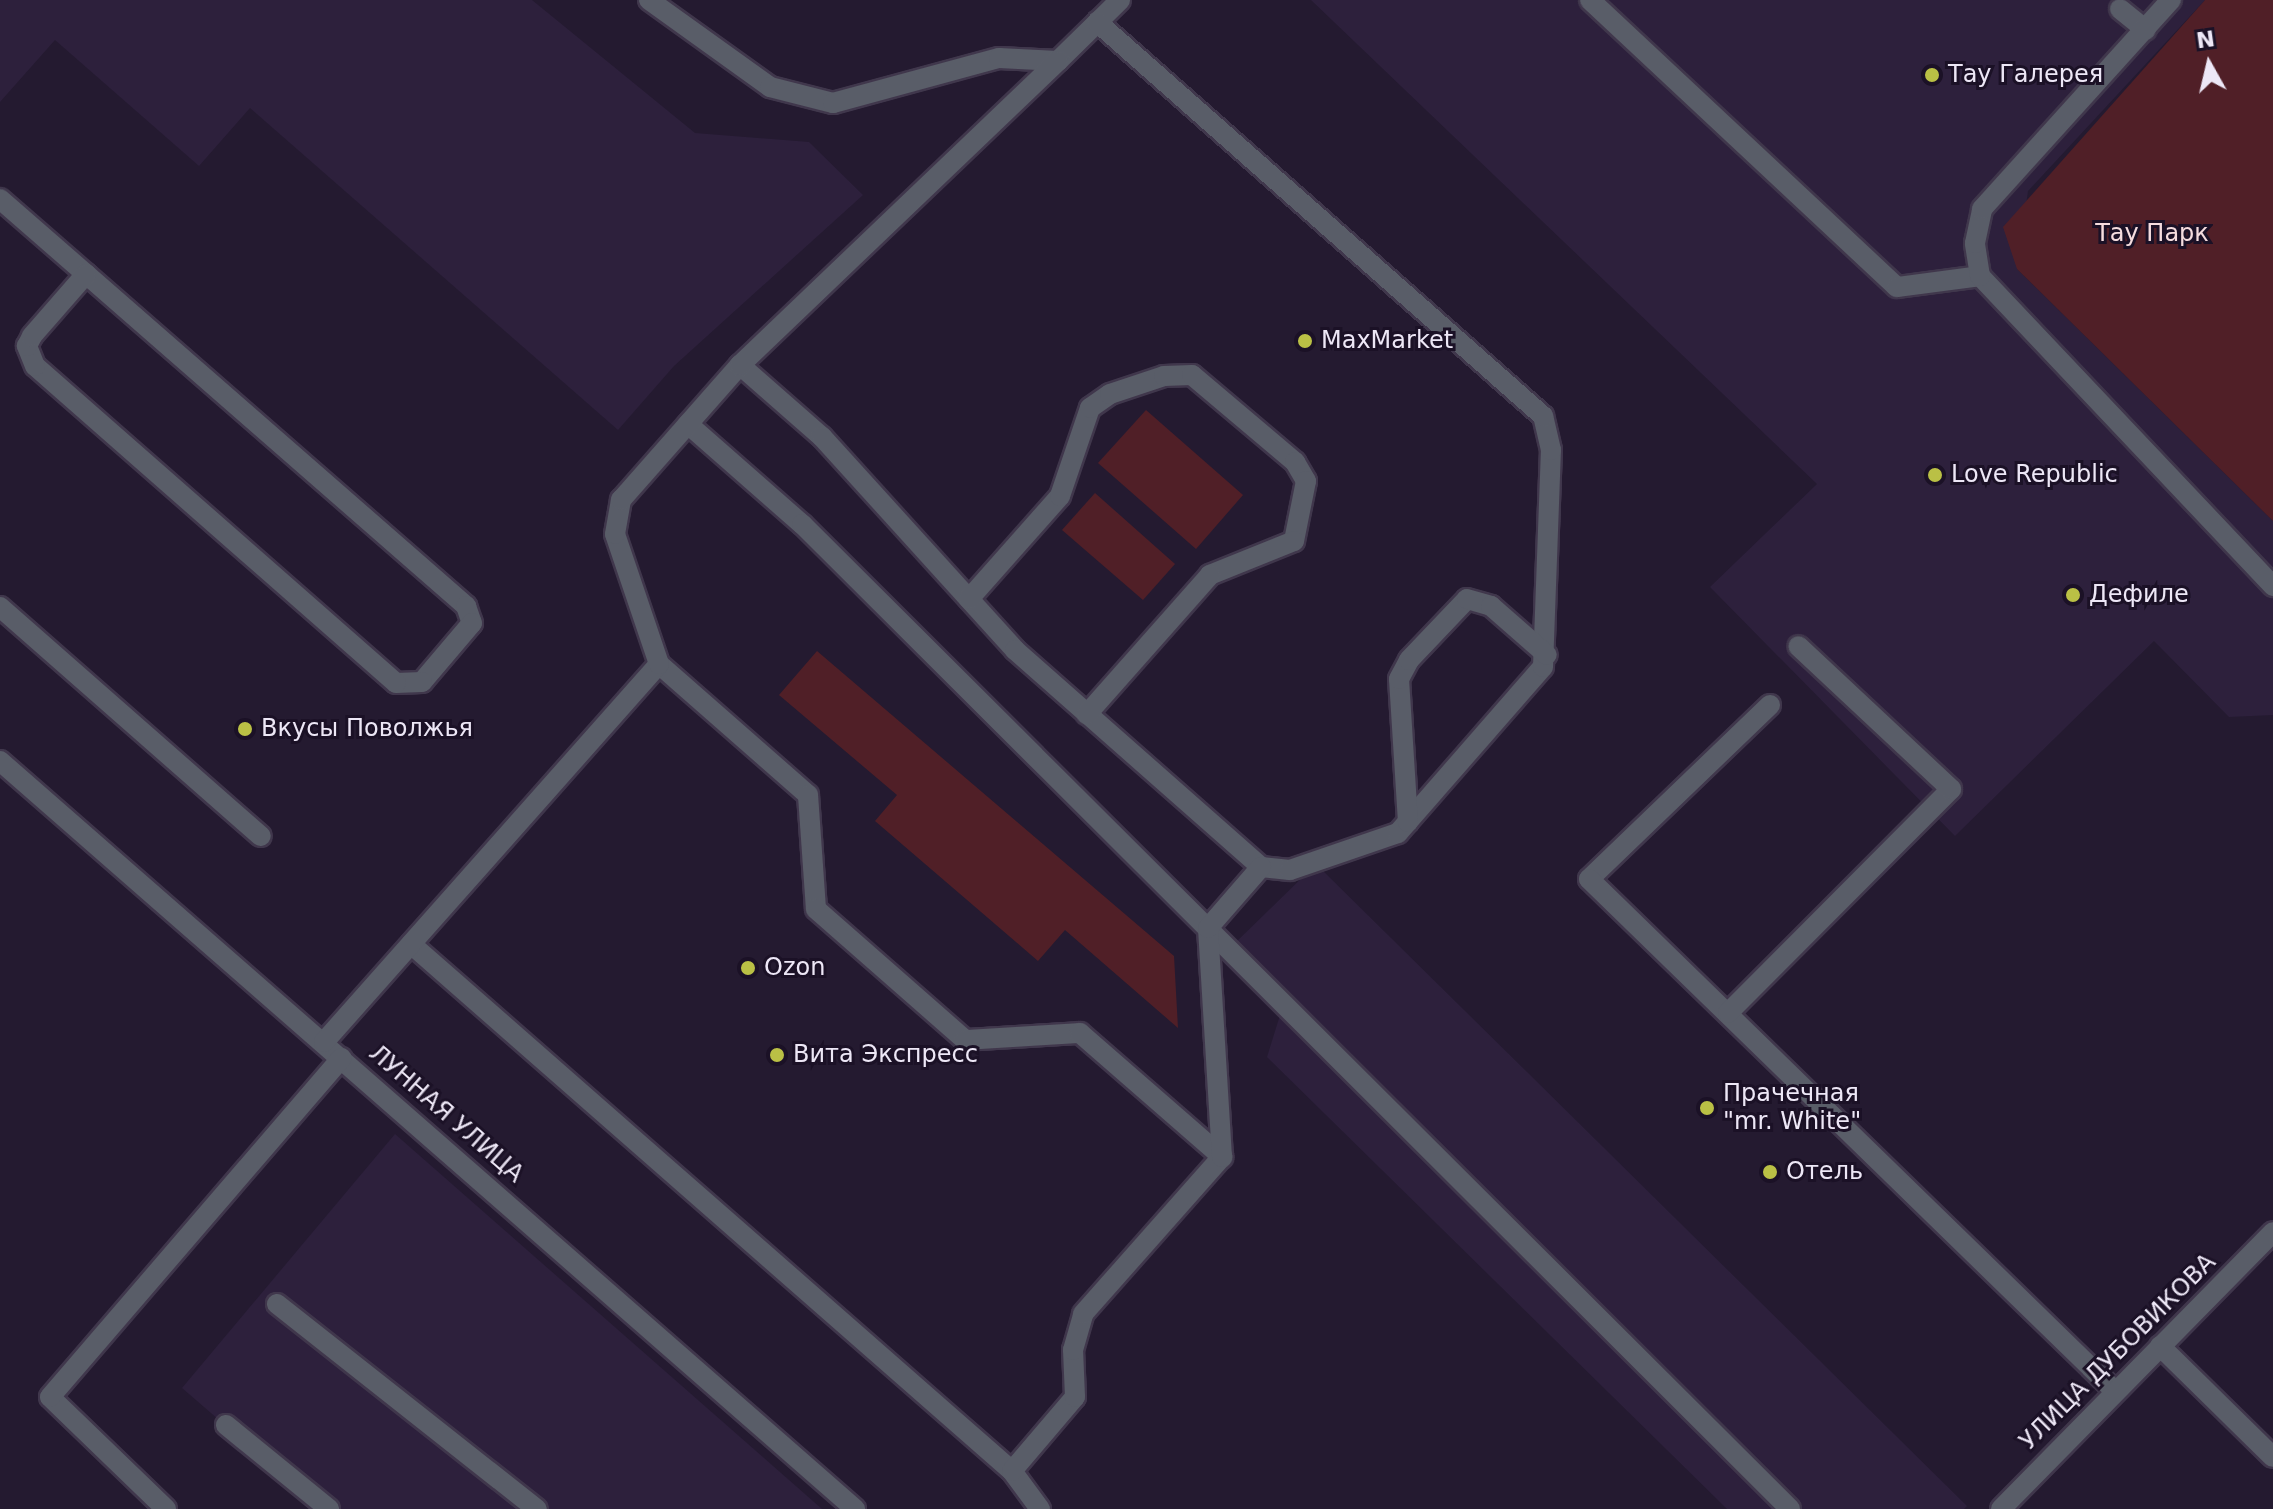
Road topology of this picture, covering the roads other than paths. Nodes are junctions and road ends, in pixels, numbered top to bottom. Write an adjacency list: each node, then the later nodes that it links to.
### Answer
1 (649, 0): 8 (street)
2 (1120, 0): 6 (street)
3 (1590, 0): 11 (street)
4 (2171, 0): 7 (street)
5 (2120, 9): 7 (street)
6 (1097, 22): 8 (street); 18 (street)
7 (2146, 30): 11 (street)
8 (1058, 61): 12 (street)
9 (0, 199): 10 (street)
10 (86, 274): 10 (street)
11 (1980, 276): 14 (street)
12 (740, 365): 13 (street); 15 (street)
13 (688, 424): 19 (street); 26 (street)
14 (2273, 586)
15 (969, 599): 21 (street); 21 (street)
16 (0, 607): 24 (street)
17 (1798, 646): 28 (street)
18 (1547, 655): 23 (street); 23 (street)
19 (659, 664): 27 (street); 31 (street)
20 (1770, 705): 28 (street)
21 (1087, 714): 25 (street)
22 (0, 761): 29 (street, ЛУННАЯ УЛИЦА)
23 (1408, 822): 25 (street)
24 (261, 836)
25 (1261, 867): 26 (street)
26 (1208, 928): 31 (street); 44 (street)
27 (411, 944): 29 (street); 38 (street)
28 (1728, 1013): 35 (street)
29 (324, 1042): 30 (street, ЛУННАЯ УЛИЦА)
30 (342, 1058): 39 (street); 42 (street, ЛУННАЯ УЛИЦА)
31 (1222, 1157): 38 (street)
32 (2273, 1232): 34 (street, УЛИЦА ДУБОВИКОВА)
33 (277, 1304): 41 (street)
34 (2160, 1346): 35 (street, УЛИЦА ДУБОВИКОВА); 37 (street)
35 (2114, 1390): 45 (street, УЛИЦА ДУБОВИКОВА)
36 (226, 1425): 40 (street)
37 (2273, 1457)
38 (1012, 1471): 43 (street)
39 (166, 1509)
40 (329, 1509)
41 (537, 1509)
42 (855, 1509)
43 (1040, 1509)
44 (1790, 1509)
45 (2001, 1509)

